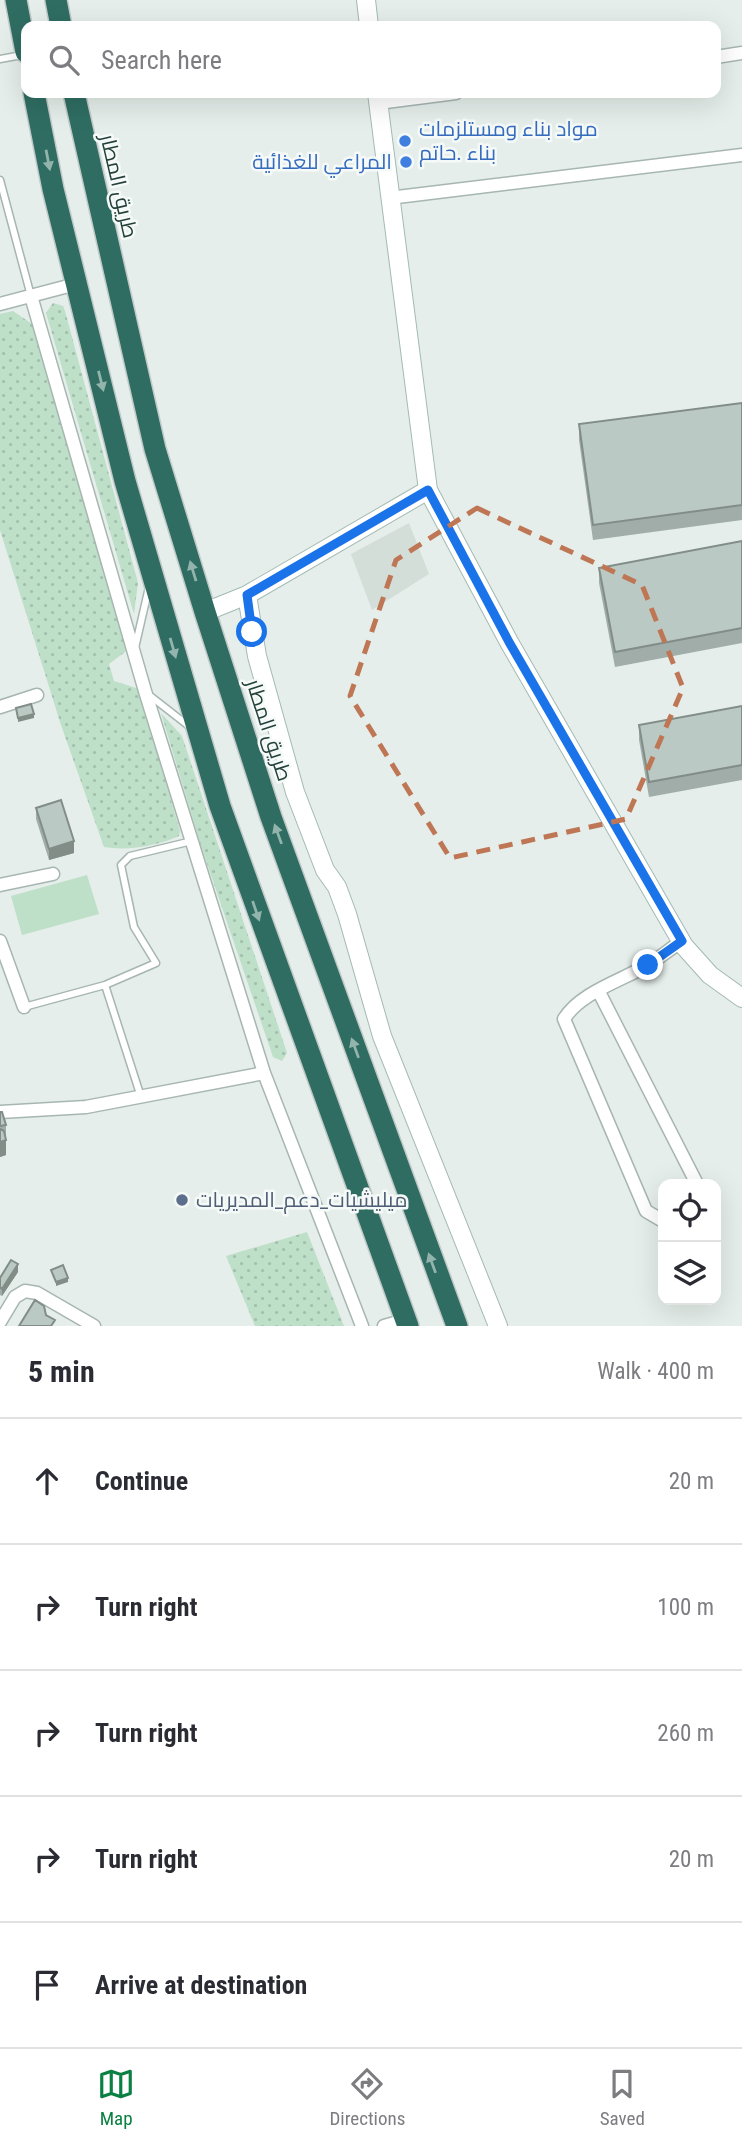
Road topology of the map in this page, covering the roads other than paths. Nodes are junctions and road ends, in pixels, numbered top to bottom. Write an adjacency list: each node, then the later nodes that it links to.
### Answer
1 (16, 0): 6 (highway)
2 (56, 0): 4 (highway)
3 (366, 0): 5 (street)
4 (60, 21)
5 (368, 21)
6 (21, 26)
7 (742, 53): 9 (street)
8 (21, 54): 10 (lane)
9 (721, 56)
10 (0, 59)
11 (35, 98): 17 (highway, one-way to 17)
12 (75, 98): 23 (highway, طريق المطار, one-way to 12)
13 (378, 98): 16 (street)
14 (742, 155): 16 (street)
15 (0, 180): 18 (lane)
16 (389, 198): 20 (street)
17 (76, 284): 18 (street); 21 (highway, one-way to 21)
18 (31, 296): 19 (street); 24 (street)
19 (0, 304)
20 (428, 490): 22 (street); 33 (street)
21 (152, 575): 24 (lane); 28 (highway, one-way to 28)
22 (247, 595): 23 (street); 49 (street)
23 (205, 612): 48 (highway, طريق المطار, one-way to 23)
24 (135, 649): 25 (street)
25 (145, 691): 28 (lane); 29 (street)
26 (37, 695): 27 (street)
27 (0, 707)
28 (198, 733): 44 (highway, one-way to 44)
29 (192, 841): 34 (lane); 38 (street)
30 (53, 874): 31 (street)
31 (0, 885)
32 (0, 941): 37 (street)
33 (682, 941): 35 (street); 36 (street)
34 (105, 985): 37 (lane); 39 (lane)
35 (599, 992): 41 (street); 42 (street)
36 (742, 999)
37 (24, 1007)
38 (264, 1073): 39 (street); 46 (street)
39 (142, 1099): 40 (street)
40 (0, 1112)
41 (694, 1179)
42 (658, 1218)
43 (0, 1322): 45 (street)
44 (407, 1323): 47 (street)
45 (94, 1326)
46 (362, 1326)
47 (384, 1326)
48 (457, 1326)
49 (498, 1326)

